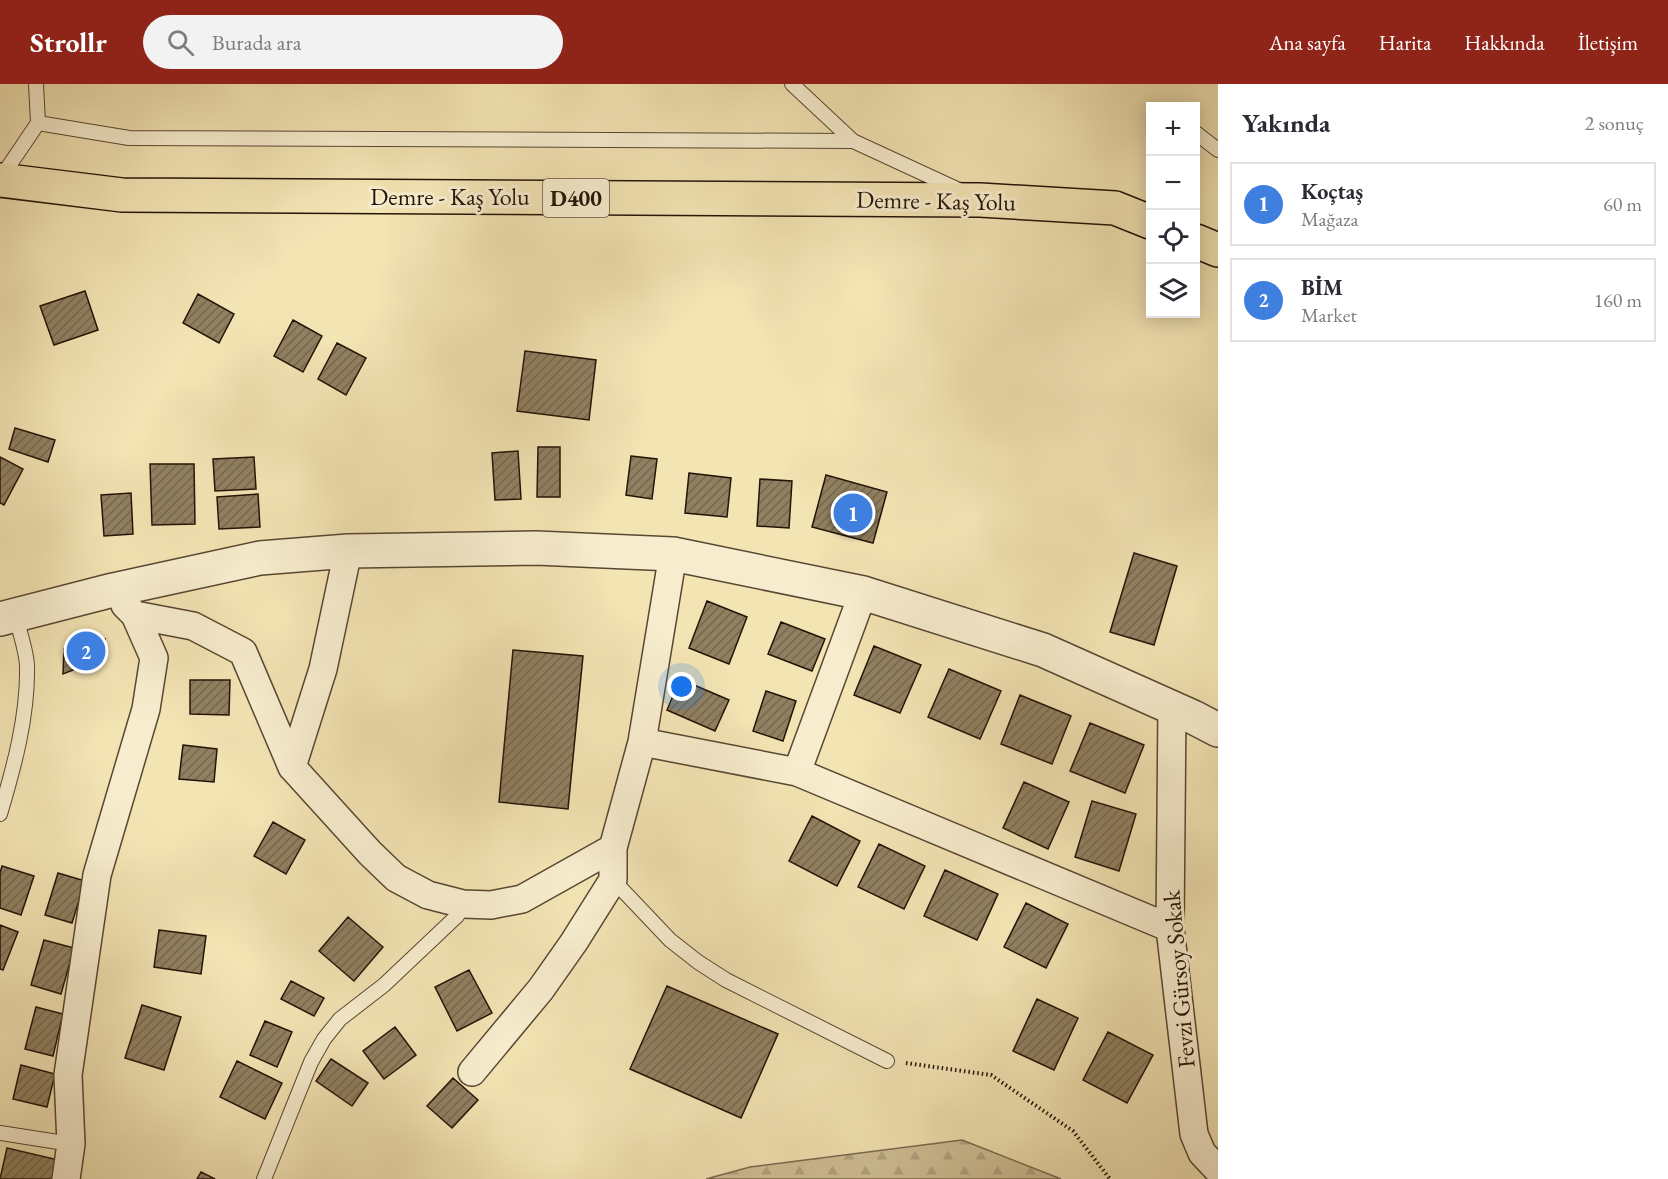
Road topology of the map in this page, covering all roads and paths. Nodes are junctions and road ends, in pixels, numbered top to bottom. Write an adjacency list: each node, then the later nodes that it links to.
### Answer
1 (36, 84): 3 (lane)
2 (792, 84): 5 (lane)
3 (38, 123): 5 (lane); 7 (lane)
4 (1200, 136): 6 (lane)
5 (853, 141): 8 (lane)
6 (1218, 150)
7 (0, 180): 8 (highway, Demre - Kaş Yolu / D400)
8 (980, 200): 9 (highway, Demre - Kaş Yolu / D400)
9 (1146, 220)
10 (1200, 243): 11 (highway)
11 (1218, 250)
12 (348, 551): 13 (street); 14 (street); 21 (street)
13 (673, 554): 15 (street); 20 (street)
14 (113, 590): 16 (street); 17 (street)
15 (863, 593): 18 (street); 22 (street)
16 (135, 615): 21 (street); 31 (street)
17 (8, 618): 23 (lane)
18 (1172, 707): 19 (street); 27 (street, Fevzi Gürsoy Sokak)
19 (1218, 730)
20 (642, 742): 22 (street); 24 (street)
21 (292, 767): 26 (street)
22 (797, 772): 27 (street)
23 (0, 814)
24 (613, 848): 25 (street); 26 (street)
25 (613, 880): 28 (lane); 29 (street)
26 (463, 904): 34 (lane)
27 (1170, 928): 32 (street, Fevzi Gürsoy Sokak)
28 (887, 1061): 35 (path)
29 (472, 1072)
30 (0, 1133): 31 (lane)
31 (71, 1144): 33 (street)
32 (1218, 1170)
33 (66, 1179)
34 (264, 1179)
35 (1110, 1179)

